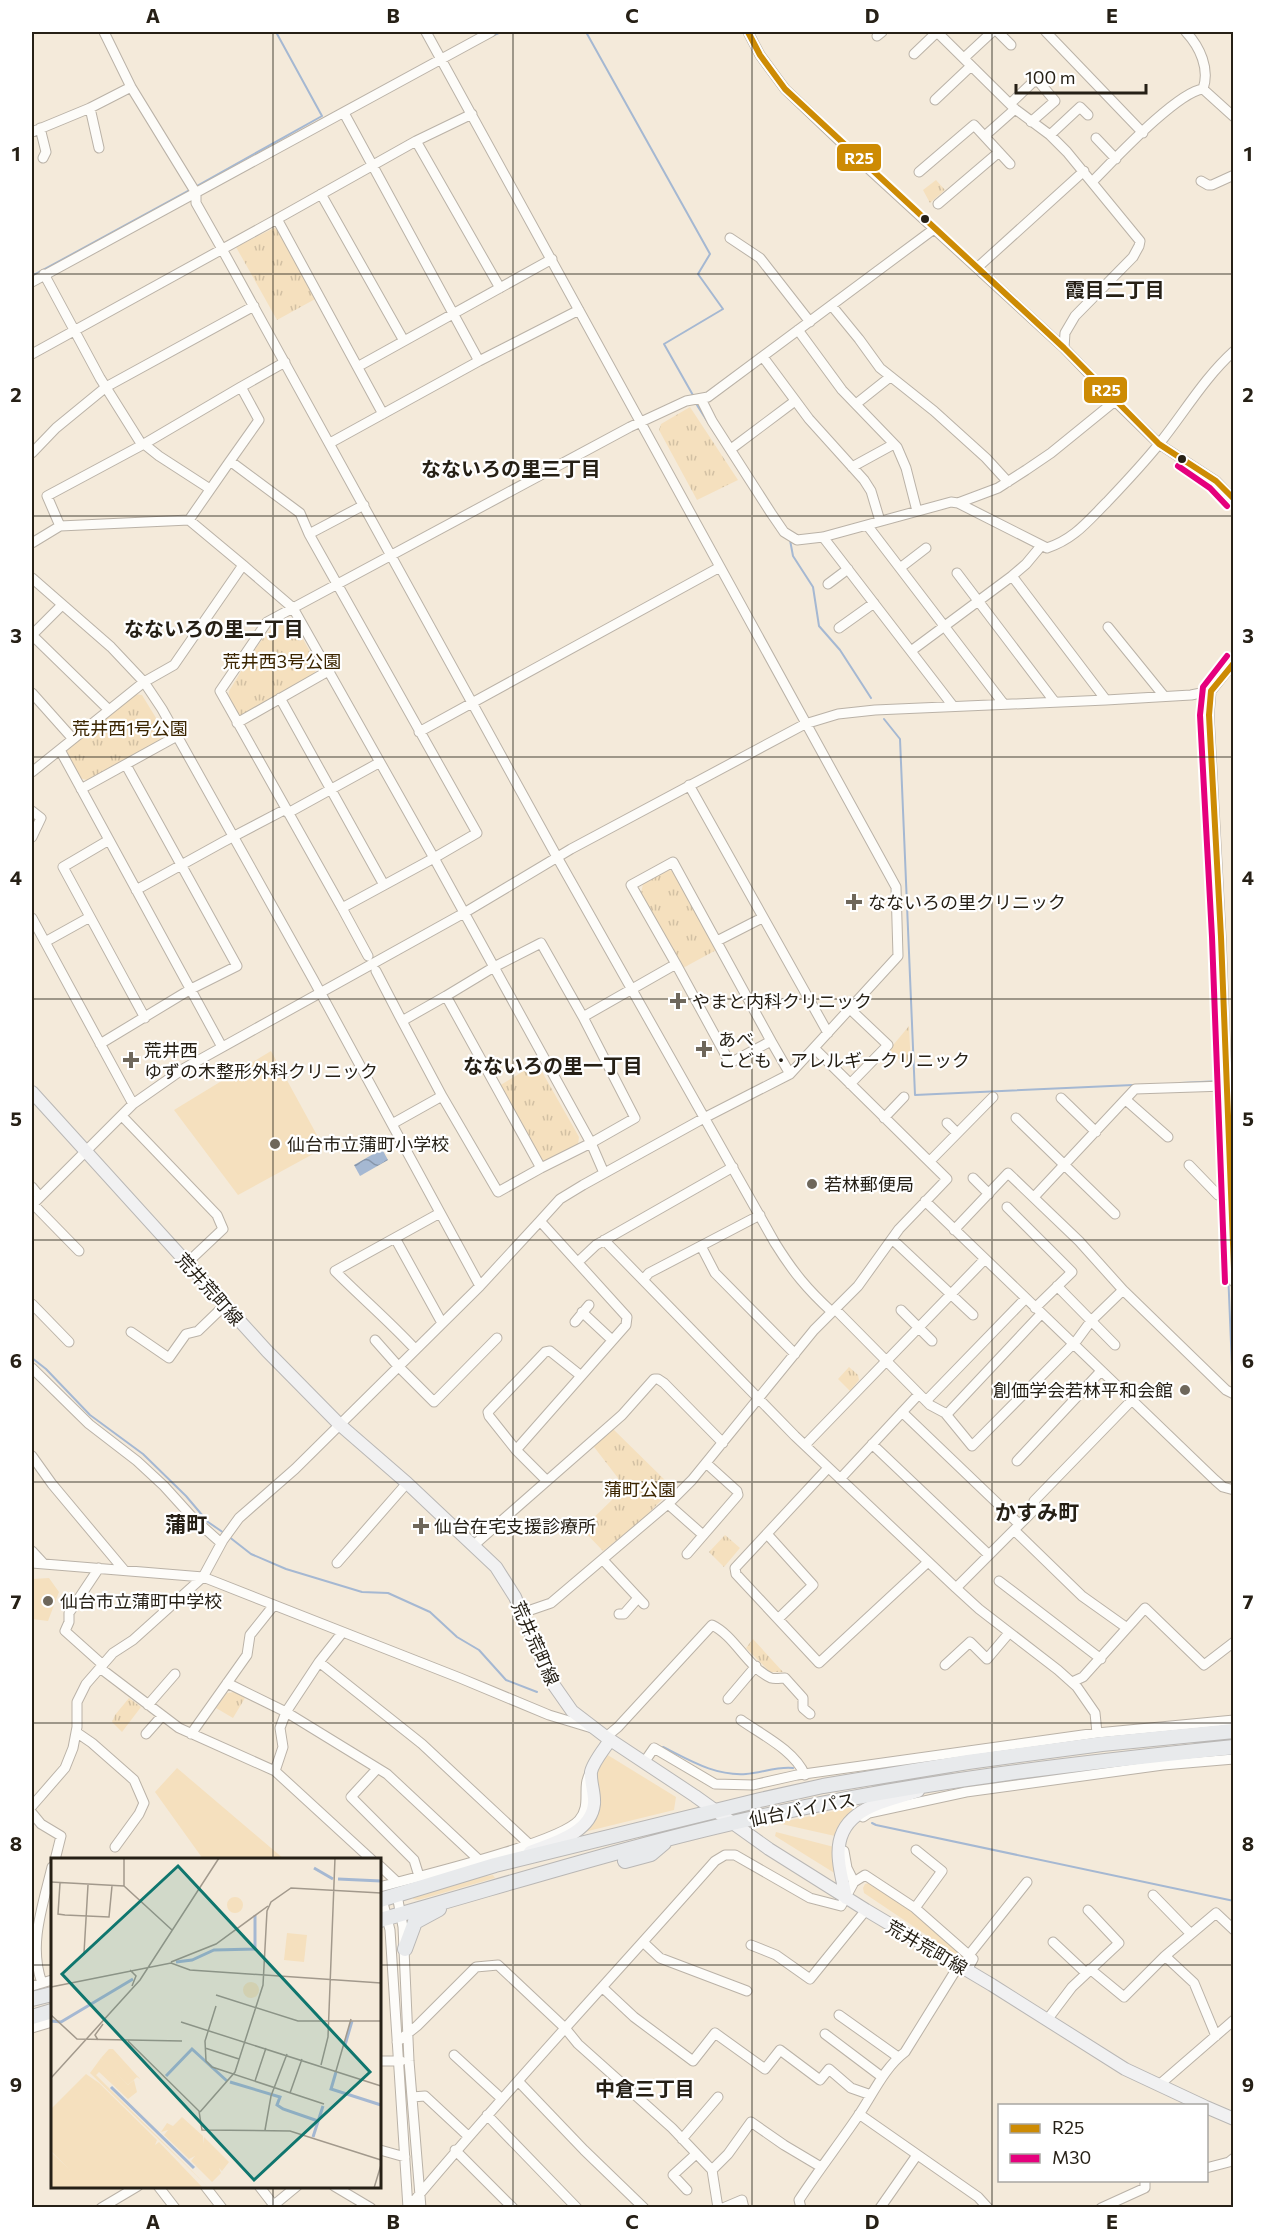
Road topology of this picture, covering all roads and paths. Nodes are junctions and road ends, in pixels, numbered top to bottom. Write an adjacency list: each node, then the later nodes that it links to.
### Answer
1 (104, 32): 15 (street)
2 (426, 32): 13 (street)
3 (490, 32): 13 (street)
4 (748, 32): 46 (street)
5 (937, 32): 11 (street); 12 (street)
6 (992, 32): 12 (street)
7 (998, 32): 10 (street)
8 (1046, 32): 26 (street)
9 (1186, 32): 16 (street)
10 (1011, 45)
11 (914, 54)
12 (964, 58): 14 (street)
13 (442, 60): 20 (street); 21 (street)
14 (971, 66): 17 (street); 18 (street)
15 (131, 87): 19 (street); 42 (street)
16 (1203, 89): 23 (street); 26 (street)
17 (935, 99)
18 (1012, 107): 24 (street); 24 (street); 28 (street)
19 (90, 108): 25 (street); 31 (street)
20 (344, 113): 36 (street); 42 (street)
21 (472, 114): 30 (street); 49 (street)
22 (1088, 115): 27 (street)
23 (1233, 117)
24 (1031, 122): 27 (street)
25 (36, 130): 33 (street)
26 (1143, 133): 34 (street)
27 (1050, 135): 37 (street)
28 (986, 138): 32 (street); 38 (street)
29 (1096, 138): 34 (street)
30 (416, 141): 36 (street); 53 (street)
31 (99, 148)
32 (999, 152): 35 (street); 44 (street)
33 (43, 158)
34 (1116, 159): 40 (street)
35 (1010, 164)
36 (371, 166): 43 (street); 57 (street)
37 (1084, 171): 40 (street); 50 (street)
38 (919, 172)
39 (1233, 175): 41 (street)
40 (1093, 181): 62 (street)
41 (1201, 181)
42 (194, 190): 48 (street); 51 (street)
43 (321, 194): 45 (street); 61 (street)
44 (938, 204)
45 (278, 219): 48 (street); 68 (street)
46 (934, 229): 50 (street); 55 (street)
47 (730, 238): 58 (street)
48 (222, 249): 54 (street); 59 (street)
49 (552, 259): 53 (street); 56 (street)
50 (978, 267): 62 (street)
51 (44, 274): 52 (street); 59 (street)
52 (32, 282)
53 (500, 288): 57 (street)
54 (254, 306): 67 (street); 70 (street)
55 (832, 306): 58 (street); 69 (street)
56 (579, 310): 66 (street); 77 (street)
57 (454, 314): 61 (street); 66 (street)
58 (810, 322): 60 (street)
59 (75, 329): 64 (street); 70 (street)
60 (798, 330): 65 (street); 75 (street)
61 (404, 341): 68 (street)
62 (1064, 348): 74 (street)
63 (1233, 351): 80 (street)
64 (32, 354)
65 (763, 357): 72 (street); 73 (street)
66 (478, 361): 76 (street)
67 (285, 362): 71 (street); 78 (street)
68 (359, 366): 76 (street)
69 (890, 377): 75 (street); 86 (street)
70 (106, 387): 81 (street); 83 (street)
71 (241, 387): 81 (street); 84 (street)
72 (696, 399): 77 (street); 82 (street)
73 (795, 401): 82 (street); 85 (street)
74 (1115, 401): 80 (street); 86 (street)
75 (856, 404): 79 (street)
76 (383, 414): 78 (street)
77 (640, 422): 101 (street); 103 (street)
78 (330, 443): 90 (street)
79 (894, 444): 85 (street); 91 (street)
80 (1159, 444): 88 (street); 99 (street)
81 (143, 445): 87 (street); 95 (street)
82 (731, 449): 97 (street)
83 (32, 453)
84 (230, 461): 87 (street); 96 (street)
85 (852, 467): 93 (street)
86 (1008, 482): 89 (street)
87 (210, 489): 92 (street)
88 (1233, 500)
89 (958, 503): 91 (street); 99 (street)
90 (364, 505): 96 (street); 101 (street)
91 (917, 511): 93 (street)
92 (189, 520): 95 (street); 102 (street)
93 (879, 521): 94 (street)
94 (867, 525): 97 (street); 104 (street)
95 (60, 526): 98 (street)
96 (309, 534): 109 (street)
97 (823, 537): 105 (street)
98 (32, 543)
99 (1041, 546): 107 (street)
100 (926, 548): 104 (street)
101 (391, 554): 109 (street); 129 (street)
102 (243, 565): 114 (street); 122 (street)
103 (720, 567): 129 (street); 134 (street)
104 (900, 568): 115 (street)
105 (848, 569): 110 (street); 112 (street)
106 (957, 573): 111 (street)
107 (1012, 576): 111 (street); 127 (street)
108 (32, 578): 113 (street)
109 (337, 584): 114 (street); 135 (street)
110 (828, 584)
111 (978, 601): 115 (street); 128 (street)
112 (874, 603): 117 (street); 119 (street)
113 (62, 605): 118 (street); 122 (street)
114 (293, 608): 121 (street); 133 (street)
115 (944, 625): 119 (street); 130 (street)
116 (1107, 627): 125 (street)
117 (839, 628)
118 (32, 635): 132 (street)
119 (911, 651): 131 (street)
120 (1233, 662): 123 (street)
121 (330, 670): 126 (street); 151 (street)
122 (144, 682): 132 (street); 136 (street)
123 (1211, 691): 125 (street); 181 (street)
124 (32, 693): 137 (street)
125 (1164, 696): 127 (street)
126 (280, 698): 133 (street); 144 (street)
127 (1106, 700): 128 (street)
128 (1054, 701): 130 (street)
129 (472, 703): 135 (street); 150 (street)
130 (1003, 703): 131 (street)
131 (953, 706): 134 (street)
132 (109, 710): 137 (street)
133 (237, 723): 146 (street)
134 (805, 724): 142 (street); 170 (street)
135 (419, 732): 151 (street)
136 (177, 736): 139 (street); 147 (street)
137 (74, 739): 138 (street)
138 (60, 750): 141 (street); 143 (street)
139 (126, 765): 143 (street); 152 (street)
140 (375, 765): 144 (street)
141 (32, 772)
142 (689, 785): 150 (street); 159 (street)
143 (81, 789): 149 (street)
144 (332, 790): 146 (street); 153 (street)
145 (32, 811): 148 (street)
146 (287, 811): 147 (street); 155 (street)
147 (233, 836): 152 (street); 168 (street)
148 (32, 837)
149 (109, 840): 154 (street); 157 (street)
150 (557, 857): 156 (street); 166 (street)
151 (434, 858): 153 (street); 156 (street)
152 (181, 865): 154 (street); 167 (street)
153 (384, 885): 155 (street)
154 (136, 890): 167 (street)
155 (342, 908): 162 (street)
156 (464, 913): 164 (street); 168 (street)
157 (90, 917): 161 (street); 172 (street)
158 (32, 918): 161 (street)
159 (762, 918): 160 (street); 174 (street)
160 (717, 941): 163 (street); 175 (street)
161 (45, 942): 176 (street)
162 (368, 956)
163 (676, 964): 166 (street); 175 (street)
164 (494, 968): 169 (street); 171 (street); 198 (street)
165 (376, 971): 173 (street)
166 (633, 988): 171 (street); 190 (street)
167 (191, 989): 172 (street); 177 (street)
168 (321, 994): 177 (street); 194 (street)
169 (446, 996): 173 (street); 204 (street)
170 (850, 1010): 174 (street); 180 (street)
171 (583, 1017): 198 (street)
172 (145, 1018): 176 (street)
173 (402, 1021): 183 (street)
174 (828, 1033): 178 (street)
175 (771, 1041): 179 (street)
176 (100, 1044): 188 (street)
177 (222, 1047): 188 (street)
178 (815, 1049): 179 (street); 180 (street)
179 (790, 1074): 190 (street)
180 (850, 1084): 191 (street)
181 (1226, 1086): 187 (street); 209 (street)
182 (32, 1092): 199 (main road, 荒井荒町線)
183 (442, 1095): 194 (street); 204 (street)
184 (904, 1097): 191 (street)
185 (993, 1097): 196 (street)
186 (1061, 1098): 195 (street)
187 (1126, 1100): 195 (street); 197 (street)
188 (133, 1104): 189 (street)
189 (122, 1116): 199 (street); 227 (street)
190 (704, 1118): 203 (street); 205 (street)
191 (885, 1118): 200 (street)
192 (1016, 1118): 201 (street)
193 (947, 1123): 196 (street)
194 (392, 1124): 215 (street)
195 (1096, 1132): 201 (street)
196 (957, 1133): 200 (street)
197 (1168, 1137)
198 (591, 1143): 204 (street); 205 (street)
199 (85, 1152): 210 (street); 227 (main road, 荒井荒町線)
200 (930, 1161): 212 (street)
201 (1065, 1165): 211 (street); 216 (street)
202 (1189, 1166): 209 (street)
203 (733, 1167): 217 (street); 222 (street)
204 (541, 1168)
205 (604, 1173): 218 (street)
206 (974, 1178): 208 (street)
207 (32, 1187): 210 (street)
208 (988, 1194): 211 (street); 219 (street)
209 (1225, 1196): 229 (street)
210 (40, 1197): 213 (street)
211 (1034, 1197): 232 (street)
212 (925, 1201): 219 (street); 221 (street)
213 (32, 1205): 224 (street)
214 (1007, 1207): 231 (street)
215 (440, 1213): 220 (street); 230 (street)
216 (1115, 1214)
217 (760, 1215): 223 (street); 237 (street)
218 (540, 1221): 226 (street); 230 (street)
219 (954, 1230): 225 (street)
220 (395, 1238): 243 (street); 253 (street)
221 (892, 1239): 233 (street); 237 (street)
222 (604, 1240): 226 (street); 228 (street)
223 (701, 1246): 228 (street); 254 (street)
224 (79, 1251)
225 (985, 1259): 233 (street); 234 (street)
226 (578, 1262): 248 (street)
227 (187, 1263): 236 (main road, 荒井荒町線)
228 (643, 1280): 262 (street)
229 (1233, 1282)
230 (480, 1286): 243 (street)
231 (1057, 1286): 239 (street); 241 (street)
232 (1123, 1290): 241 (street); 260 (street)
233 (951, 1295): 240 (street); 244 (street)
234 (1025, 1299): 239 (street); 261 (street)
235 (32, 1304): 250 (street)
236 (225, 1305): 245 (street); 266 (main road, 荒井荒町線)
237 (834, 1310): 254 (street); 255 (street)
238 (901, 1310): 244 (street)
239 (1038, 1311): 251 (street); 265 (street)
240 (973, 1315)
241 (1091, 1321): 251 (street); 252 (street)
242 (574, 1322): 248 (street)
243 (442, 1323): 253 (street)
244 (919, 1328): 249 (street); 255 (street)
245 (131, 1332)
246 (497, 1338): 256 (street)
247 (375, 1340): 256 (street)
248 (612, 1340): 259 (street)
249 (932, 1341)
250 (69, 1342)
251 (1073, 1344): 258 (street); 265 (street)
252 (1115, 1345)
253 (415, 1349): 256 (street)
254 (795, 1354): 262 (street)
255 (887, 1362): 261 (street); 269 (street)
256 (398, 1366): 266 (street)
257 (32, 1368): 283 (street)
258 (1101, 1371): 263 (street); 272 (street)
259 (580, 1375): 270 (street); 270 (street)
260 (1233, 1394)
261 (923, 1397): 264 (street); 265 (street)
262 (758, 1399): 267 (street); 269 (street)
263 (1131, 1401): 278 (street); 280 (street)
264 (902, 1412): 268 (street); 280 (street)
265 (945, 1413)
266 (339, 1424): 277 (main road, 荒井荒町線); 283 (street)
267 (723, 1443): 273 (street); 276 (street)
268 (872, 1444): 275 (street); 287 (street)
269 (805, 1445): 274 (street)
270 (516, 1450): 276 (street)
271 (32, 1456): 294 (street)
272 (1017, 1461)
273 (706, 1463): 279 (street); 282 (street)
274 (828, 1468): 275 (street); 281 (street)
275 (840, 1479): 289 (street)
276 (547, 1481): 284 (street)
277 (406, 1483): 284 (main road, 荒井荒町線); 291 (street)
278 (1233, 1490)
279 (668, 1504): 282 (street); 288 (street)
280 (1017, 1527): 287 (street); 302 (street)
281 (767, 1534): 301 (street); 301 (street)
282 (703, 1535): 286 (street)
283 (222, 1541): 295 (street)
284 (474, 1545): 299 (main road, 荒井荒町線)
285 (32, 1551): 292 (street)
286 (687, 1554)
287 (989, 1555): 297 (street)
288 (603, 1560): 299 (street); 300 (street)
289 (928, 1562): 297 (street); 301 (street)
290 (32, 1563): 292 (street)
291 (337, 1563)
292 (44, 1564): 293 (street)
293 (99, 1568): 294 (street); 309 (street)
294 (124, 1570): 295 (street)
295 (203, 1577): 298 (street); 309 (street)
296 (999, 1581): 306 (street)
297 (956, 1588): 304 (street)
298 (274, 1605): 303 (street); 313 (street)
299 (522, 1613): 326 (main road, 荒井荒町線)
300 (619, 1614)
301 (778, 1619)
302 (1127, 1628): 305 (street); 306 (street)
303 (342, 1633): 307 (street); 326 (street)
304 (1010, 1633): 308 (street); 312 (street)
305 (1233, 1642)
306 (1101, 1659): 312 (street)
307 (320, 1662): 316 (street); 340 (street)
308 (945, 1665)
309 (102, 1666): 315 (street); 322 (street)
310 (756, 1666): 314 (street); 317 (street); 326 (street)
311 (175, 1674): 315 (street)
312 (1072, 1682): 323 (street)
313 (227, 1683): 316 (street); 325 (street)
314 (728, 1699)
315 (148, 1705): 318 (street)
316 (286, 1712): 330 (street); 332 (street)
317 (810, 1714)
318 (162, 1716): 324 (street); 325 (street)
319 (1233, 1719): 323 (street)
320 (741, 1720): 333 (street)
321 (1233, 1731): 334 (highway, 仙台バイパス)
322 (76, 1732): 336 (street); 341 (street)
323 (1097, 1733): 334 (street)
324 (146, 1734)
325 (191, 1734): 332 (street)
326 (604, 1736): 329 (main road, 荒井荒町線); 331 (main road)
327 (1233, 1747): 335 (highway, 仙台バイパス)
328 (1233, 1759): 350 (street)
329 (645, 1761): 333 (street); 337 (main road, 荒井荒町線)
330 (376, 1770): 345 (street); 349 (street)
331 (591, 1770): 340 (street); 346 (main road)
332 (275, 1771): 344 (street)
333 (805, 1774): 334 (street)
334 (821, 1780): 337 (highway, 仙台バイパス)
335 (939, 1784): 339 (highway, 仙台バイパス); 356 (main road)
336 (32, 1806)
337 (716, 1811): 339 (main road, 荒井荒町線); 346 (highway, 仙台バイパス)
338 (32, 1813): 343 (street)
339 (733, 1823): 355 (highway, 仙台バイパス); 356 (main road, 荒井荒町線)
340 (529, 1844): 345 (street)
341 (115, 1847)
342 (916, 1851): 358 (street)
343 (55, 1858)
344 (370, 1858)
345 (477, 1859): 349 (street)
346 (495, 1865): 352 (highway, 仙台バイパス)
347 (381, 1867): 352 (street)
348 (51, 1871): 374 (street)
349 (419, 1876): 352 (street)
350 (854, 1882): 356 (street); 358 (street)
351 (1027, 1882): 369 (street)
352 (397, 1888): 353 (highway, 仙台バイパス); 361 (street)
353 (381, 1895)
354 (1153, 1895): 364 (street)
355 (462, 1897): 361 (highway); 368 (highway)
356 (846, 1898): 359 (main road, 荒井荒町線); 365 (street)
357 (381, 1903): 362 (street)
358 (915, 1908): 369 (street)
359 (866, 1910): 367 (street); 371 (main road, 荒井荒町線)
360 (1088, 1910): 372 (street)
361 (401, 1914): 362 (highway); 368 (street)
362 (383, 1919): 391 (street)
363 (1233, 1930): 364 (street)
364 (1191, 1934): 370 (street)
365 (644, 1942): 376 (street); 377 (street)
366 (1053, 1942): 372 (street)
367 (751, 1945)
368 (405, 1949): 388 (street)
369 (969, 1955): 371 (street)
370 (1165, 1956): 372 (street); 390 (street)
371 (963, 1968): 383 (main road, 荒井荒町線); 393 (street)
372 (1088, 1971): 383 (street)
373 (51, 1980): 374 (street)
374 (42, 1983): 375 (street)
375 (32, 1986)
376 (603, 1988): 387 (street); 400 (street)
377 (747, 1991)
378 (51, 1994): 379 (highway)
379 (32, 1999)
380 (51, 2011): 382 (highway)
381 (839, 2015): 393 (street)
382 (32, 2017)
383 (1047, 2020): 399 (main road, 荒井荒町線)
384 (1233, 2020): 390 (street)
385 (51, 2022): 386 (street)
386 (32, 2028)
387 (566, 2028): 388 (street); 398 (street); 410 (street)
388 (408, 2034): 391 (street); 396 (street)
389 (825, 2034): 397 (street)
390 (1216, 2036): 399 (street)
391 (397, 2042): 395 (street)
392 (454, 2055): 403 (street)
393 (898, 2057): 397 (street)
394 (381, 2061): 395 (street)
395 (397, 2061): 396 (street); 415 (street)
396 (409, 2061): 401 (street)
397 (882, 2077): 400 (street)
398 (518, 2081): 403 (street); 438 (street)
399 (1159, 2085): 404 (main road, 荒井荒町線)
400 (871, 2095): 406 (street)
401 (412, 2097): 409 (street); 428 (street)
402 (718, 2097): 410 (street)
403 (502, 2099): 407 (street)
404 (1201, 2104)
405 (1208, 2107): 408 (main road, 荒井荒町線)
406 (859, 2114): 414 (street); 417 (street)
407 (487, 2115): 409 (street); 437 (street)
408 (1233, 2119)
409 (468, 2136): 412 (street)
410 (682, 2139): 413 (street)
411 (381, 2150): 415 (street)
412 (455, 2150): 428 (street); 436 (street)
413 (696, 2154): 419 (street); 427 (street)
414 (917, 2155): 443 (street); 444 (street)
415 (405, 2157): 434 (street)
416 (1233, 2158): 418 (street)
417 (821, 2167): 419 (street); 442 (street)
418 (1208, 2167)
419 (712, 2170): 439 (street)
420 (1145, 2182): 445 (street)
421 (136, 2188): 429 (street)
422 (159, 2188): 431 (street)
423 (206, 2188): 432 (street)
424 (260, 2188): 430 (street)
425 (296, 2188): 430 (street)
426 (336, 2188): 433 (street)
427 (687, 2190)
428 (420, 2193): 434 (street); 435 (street)
429 (107, 2206)
430 (275, 2206)
431 (175, 2208)
432 (222, 2208)
433 (371, 2208)
434 (408, 2208)
435 (421, 2208)
436 (513, 2208)
437 (577, 2208)
438 (644, 2208)
439 (718, 2208)
440 (723, 2208): 441 (street)
441 (744, 2208)
442 (801, 2208)
443 (880, 2208)
444 (988, 2208)
445 (1101, 2208)

